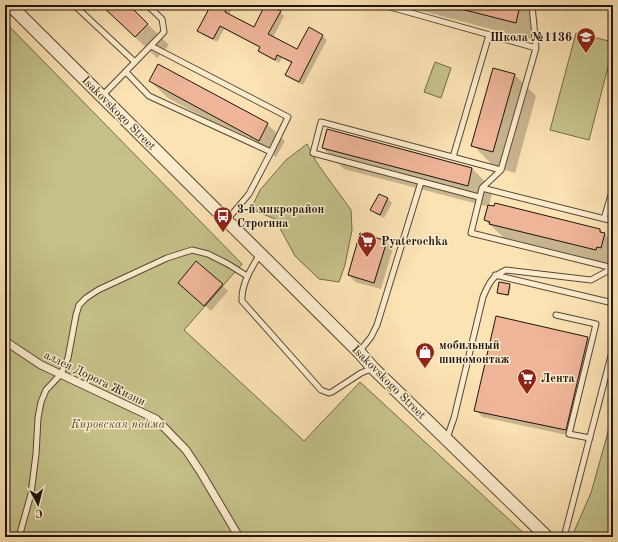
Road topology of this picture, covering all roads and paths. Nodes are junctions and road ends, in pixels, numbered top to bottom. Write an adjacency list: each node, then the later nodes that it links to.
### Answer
1 (10, 5): 11 (street, Isakovskogo Street)
2 (74, 5): 9 (lane)
3 (148, 5): 7 (lane)
4 (383, 5): 6 (lane)
5 (532, 5): 8 (lane)
6 (489, 35): 8 (lane); 13 (lane)
7 (151, 46): 9 (lane); 12 (lane)
8 (536, 48): 14 (lane)
9 (135, 62): 10 (lane)
10 (126, 72): 11 (lane); 12 (lane)
11 (102, 97): 20 (street, Isakovskogo Street)
12 (271, 152): 20 (lane)
13 (453, 158): 14 (lane); 15 (lane)
14 (501, 170): 16 (lane)
15 (421, 182): 18 (lane); 30 (lane)
16 (482, 188): 18 (lane); 19 (lane)
17 (613, 188): 19 (lane)
18 (479, 197): 23 (lane)
19 (604, 219): 21 (lane)
20 (227, 220): 22 (street, Isakovskogo Street)
21 (613, 221)
22 (260, 254): 25 (lane); 30 (street, Isakovskogo Street)
23 (613, 268): 24 (lane)
24 (495, 275): 26 (lane); 34 (lane)
25 (247, 276): 31 (lane); 32 (lane)
26 (613, 303)
27 (556, 315): 33 (lane)
28 (5, 341): 32 (street, аллея Дорога Жизни)
29 (613, 348): 33 (lane)
30 (359, 352): 31 (street, Isakovskogo Street)
31 (373, 368): 34 (street, Isakovskogo Street)
32 (61, 374): 35 (lane); 36 (street, аллея Дорога Жизни)
33 (590, 438): 38 (lane)
34 (447, 439): 37 (street, Isakovskogo Street)
35 (19, 537)
36 (239, 537)
37 (547, 537)
38 (564, 537)

